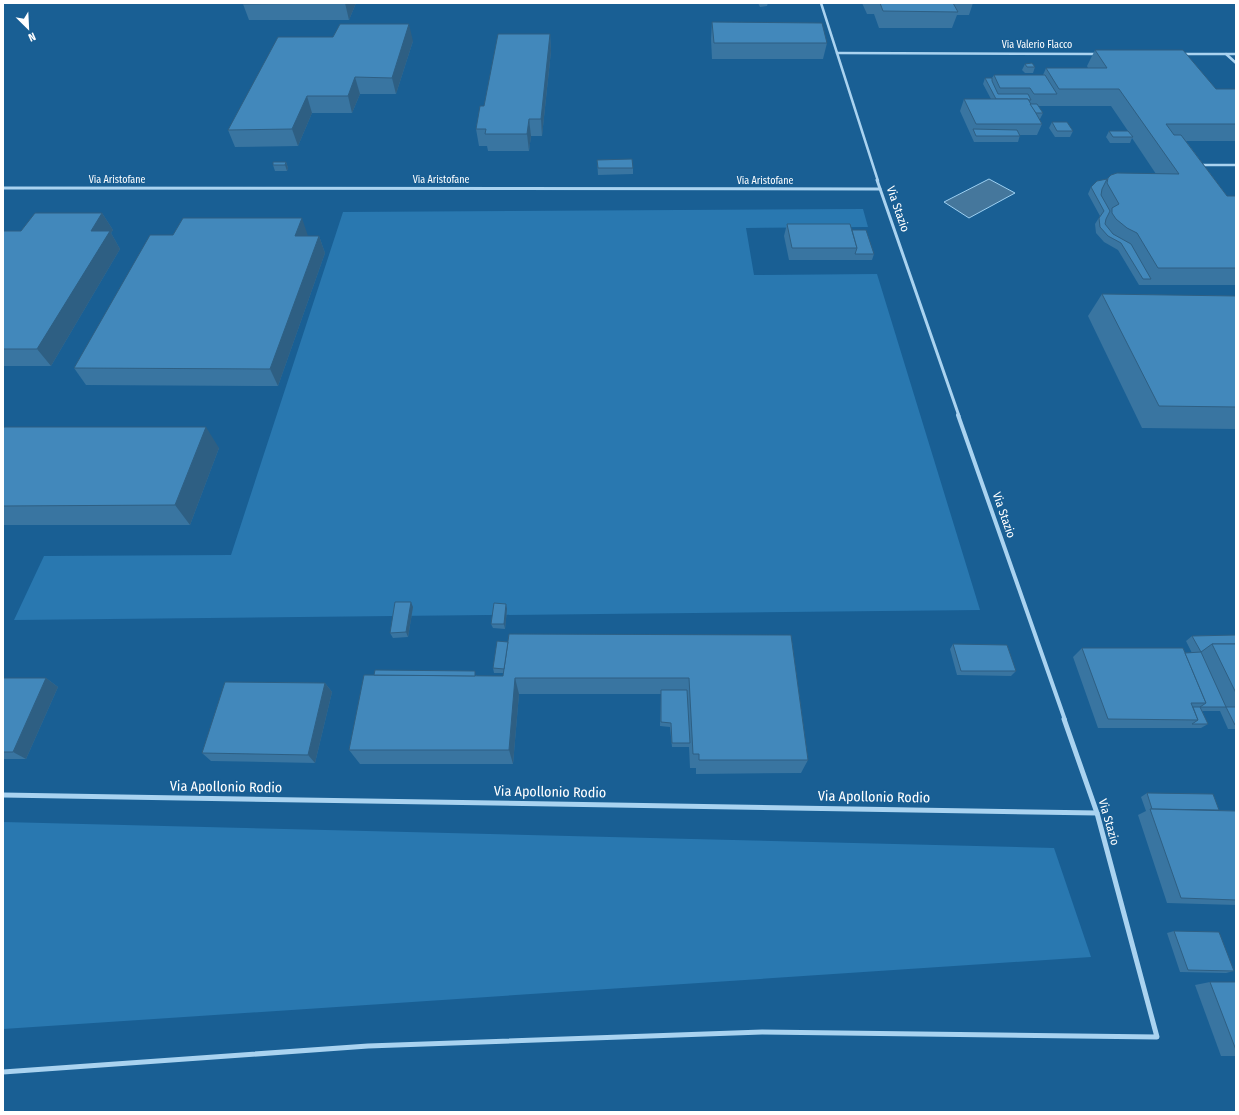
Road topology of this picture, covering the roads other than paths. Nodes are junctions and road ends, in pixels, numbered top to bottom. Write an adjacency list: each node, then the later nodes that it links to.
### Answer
1 (821, 3): 2 (street, Via Stazio)
2 (837, 53): 3 (street, Via Valerio Flacco); 11 (street, Via Stazio)
3 (1099, 54)
4 (1178, 54): 5 (street)
5 (1226, 54): 6 (street); 7 (street)
6 (1236, 54)
7 (1236, 63)
8 (1236, 165): 9 (street)
9 (1204, 170)
10 (3, 188): 11 (street, Via Aristofane)
11 (880, 189): 13 (street, Via Stazio)
12 (3, 795): 13 (street, Via Apollonio Rodio)
13 (1097, 813): 14 (street, Via Stazio)
14 (3, 1072)

